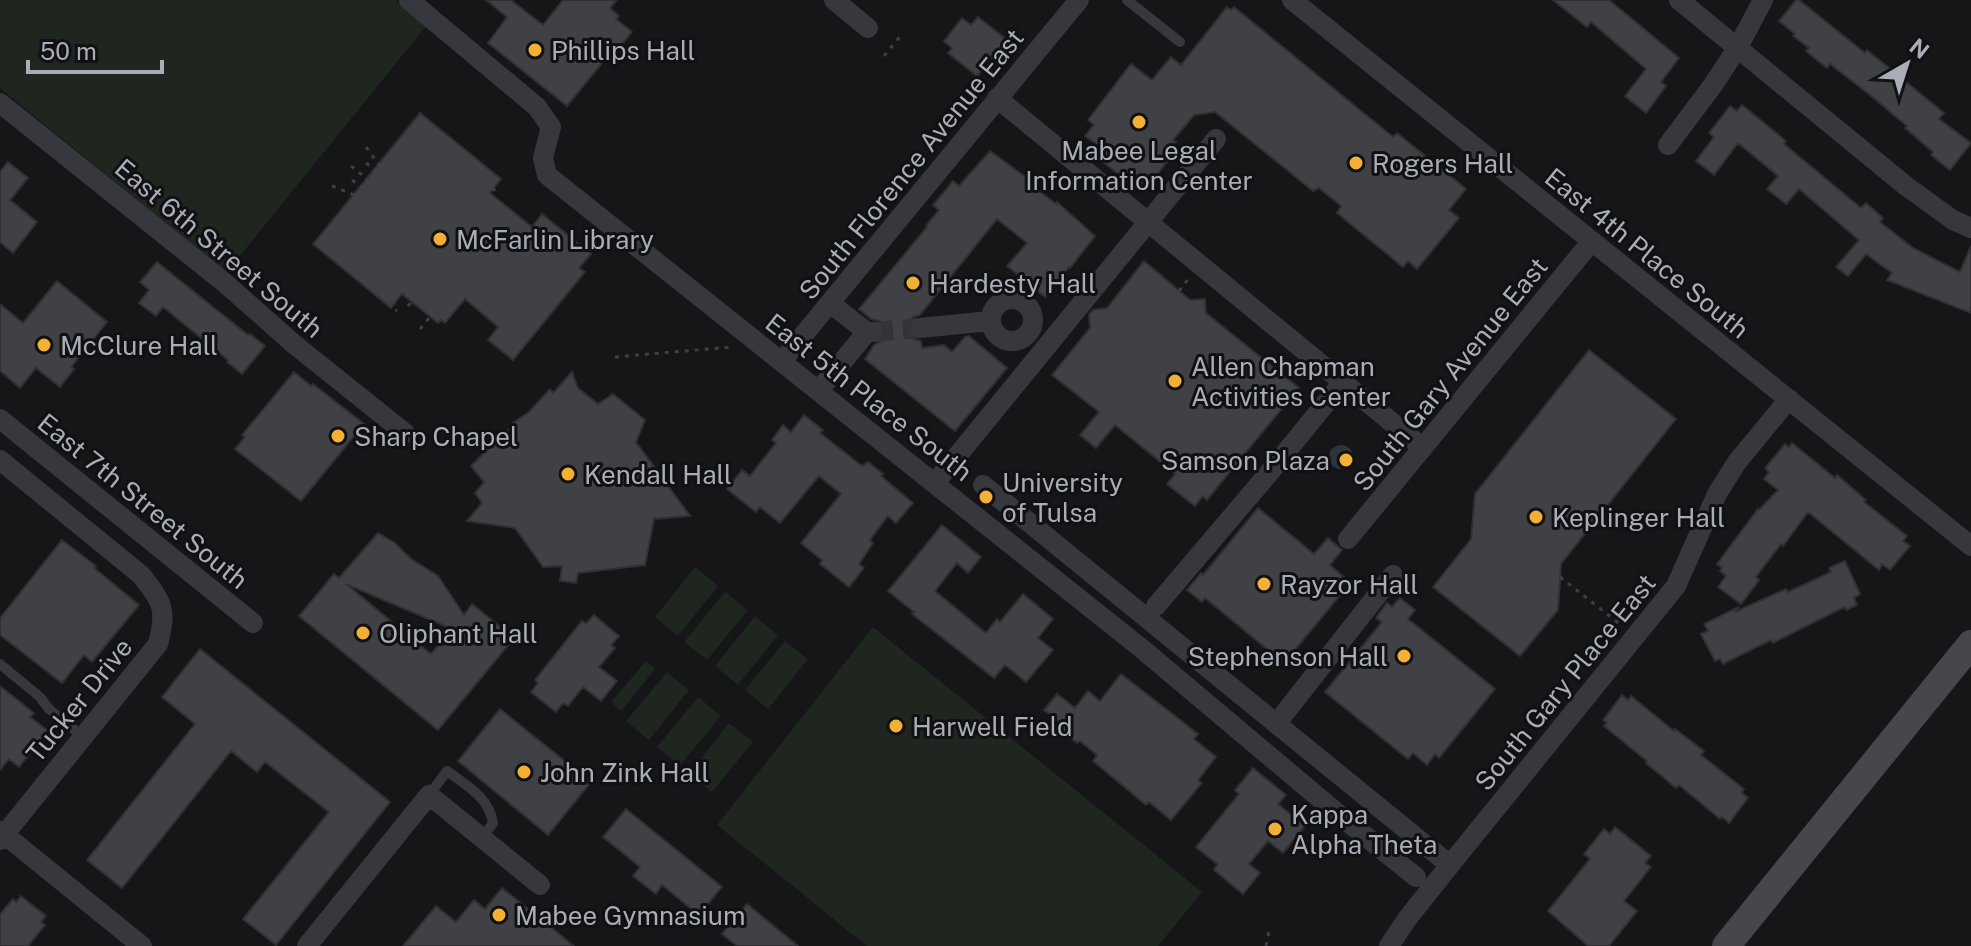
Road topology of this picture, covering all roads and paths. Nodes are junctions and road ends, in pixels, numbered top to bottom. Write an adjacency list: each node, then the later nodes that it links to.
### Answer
1 (409, 0): 40 (street, East 5th Place South)
2 (834, 0): 8 (street)
3 (1079, 0): 13 (street, South Florence Avenue East)
4 (1127, 0): 10 (lane)
5 (1292, 0): 29 (street, East 4th Place South)
6 (1679, 0): 11 (street)
7 (1763, 0): 11 (street)
8 (868, 28)
9 (903, 33): 12 (path)
10 (1180, 42)
11 (1738, 47): 16 (street); 28 (street)
12 (884, 56)
13 (997, 98): 27 (street); 32 (street, South Florence Avenue East)
14 (0, 103): 48 (street, East 6th Street South)
15 (1216, 139): 27 (street)
16 (1668, 145)
17 (366, 147): 18 (path)
18 (366, 163)
19 (351, 166): 22 (path)
20 (352, 180): 24 (path)
21 (487, 181): 25 (path)
22 (371, 182)
23 (332, 186): 26 (path)
24 (365, 190)
25 (496, 191)
26 (360, 197)
27 (1150, 222): 41 (street); 44 (street)
28 (1971, 228)
29 (1591, 242): 46 (street, East 4th Place South); 49 (street, South Gary Avenue East)
30 (421, 291): 33 (path)
31 (390, 302): 34 (path)
32 (830, 303): 43 (street, South Florence Avenue East); 45 (street)
33 (408, 306)
34 (397, 311)
35 (430, 317): 38 (path)
36 (990, 321): 37 (street); 39 (street); 39 (street)
37 (920, 328)
38 (420, 329)
39 (1029, 333): 41 (street)
40 (759, 345): 42 (path); 43 (street, East 5th Place South)
41 (1047, 346): 51 (street)
42 (615, 357)
43 (782, 361): 45 (street, East 5th Place South)
44 (1343, 382): 49 (street); 57 (street)
45 (819, 390): 51 (street, East 5th Place South)
46 (1789, 399): 54 (street, East 4th Place South); 67 (street, South Gary Place East)
47 (0, 419): 58 (street, East 7th Street South)
48 (405, 433)
49 (1423, 448): 53 (street, South Gary Avenue East)
50 (0, 460): 63 (street, Tucker Drive)
51 (935, 483): 68 (street, East 5th Place South)
52 (983, 485): 62 (street, East 5th Place South)
53 (1348, 539)
54 (1971, 546)
55 (1393, 575): 62 (street)
56 (1560, 577): 59 (path)
57 (1156, 606)
58 (253, 623)
59 (1627, 629)
60 (1971, 644): 75 (main road)
61 (0, 664): 63 (lane)
62 (1276, 724): 67 (street, East 5th Place South)
63 (82, 736): 65 (street, Tucker Drive)
64 (429, 795): 66 (street); 66 (lane); 72 (street)
65 (1, 835): 71 (street)
66 (482, 838): 69 (street)
67 (1450, 865): 74 (street, South Gary Place East)
68 (1416, 877)
69 (540, 885)
70 (1269, 931): 73 (path)
71 (142, 946)
72 (307, 946)
73 (1266, 946)
74 (1389, 946)
75 (1726, 946)

